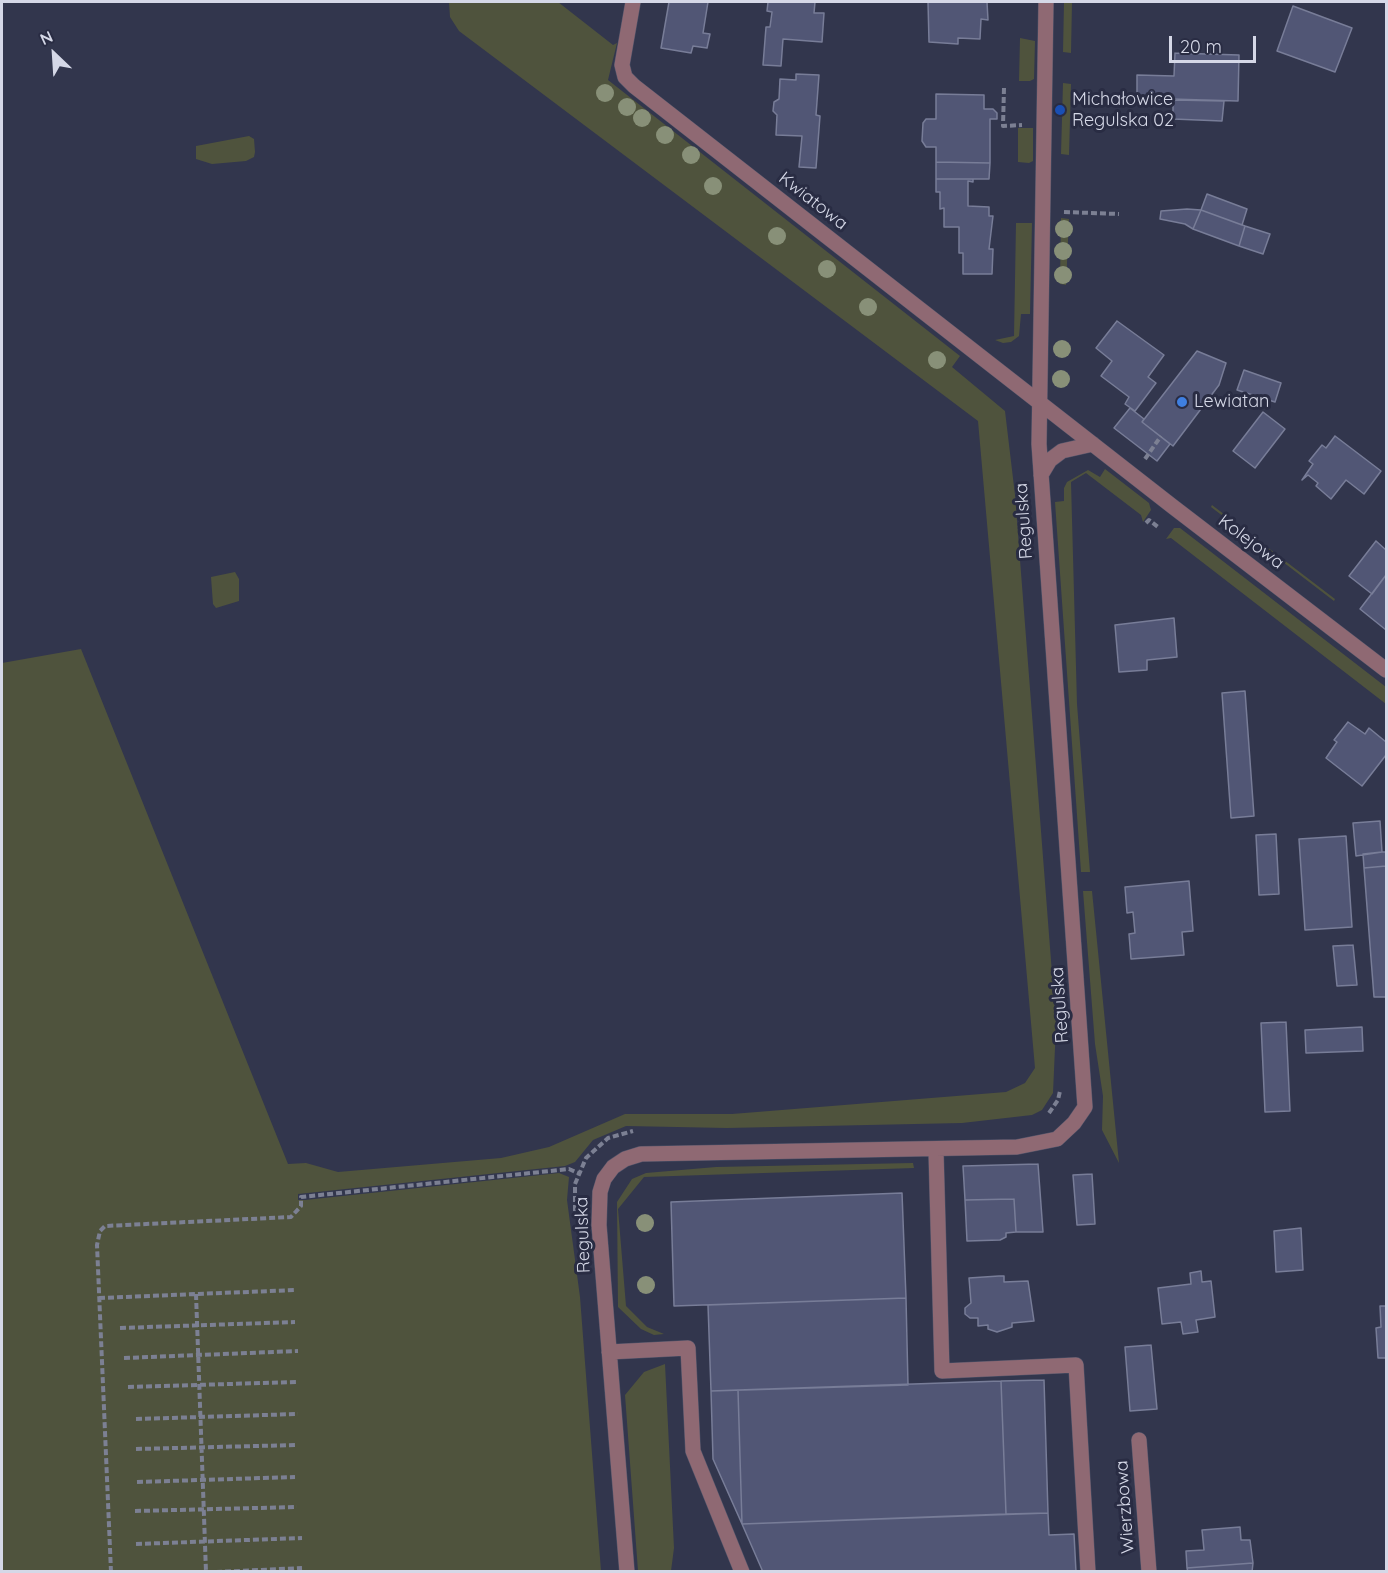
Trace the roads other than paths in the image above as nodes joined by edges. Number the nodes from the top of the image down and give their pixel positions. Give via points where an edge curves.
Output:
1 (633, 2) edge
2 (1046, 2) edge
3 (1039, 402) junction
4 (1094, 444) junction
5 (1041, 475) junction
6 (1386, 670) edge
7 (936, 1151) junction
8 (609, 1352) junction
9 (1139, 1440) dead end
10 (627, 1572) edge
11 (742, 1572) edge
12 (1088, 1572) edge
13 (1149, 1572) edge

1 - 3 street, Kwiatowa via 622,65 625,77
2 - 3 street, Regulska
3 - 4 street, Kolejowa
3 - 5 street, Regulska
4 - 5 street via 1062,451 1050,460
4 - 6 street, Kolejowa
5 - 7 street, Regulska via 1086,1102 1066,1132 1048,1142 1017,1148
7 - 8 street, Regulska via 641,1154 616,1164 604,1179 599,1199
7 - 12 street via 942,1371 1076,1365
8 - 10 street, Regulska
8 - 11 street via 688,1348 693,1451
9 - 13 street, Wierzbowa

